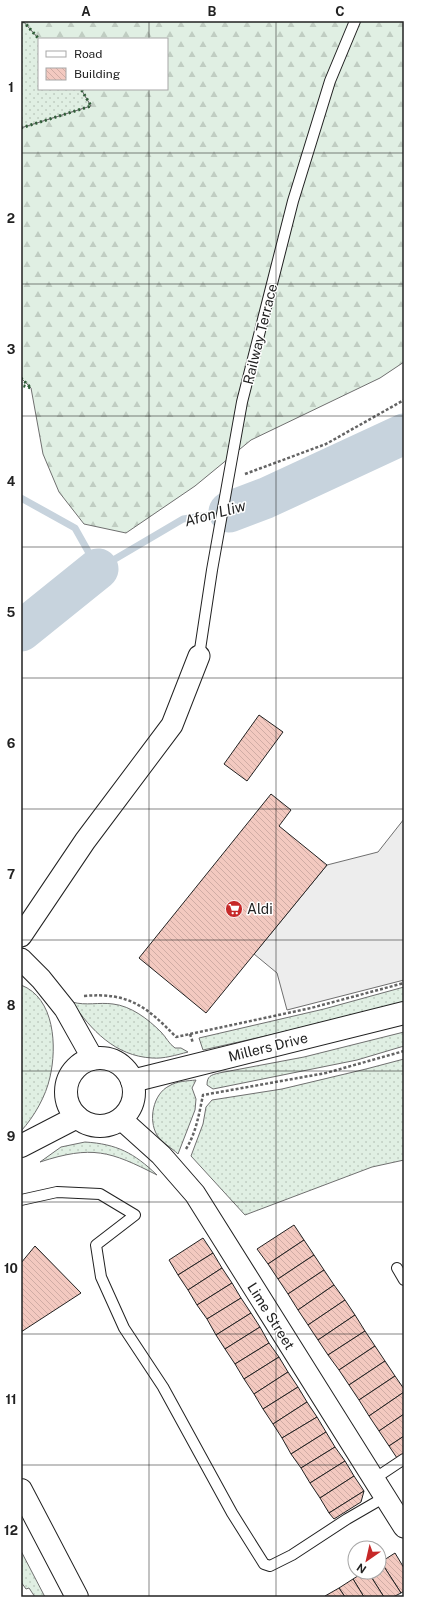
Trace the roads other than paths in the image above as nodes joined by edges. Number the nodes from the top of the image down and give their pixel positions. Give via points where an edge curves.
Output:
1 (355, 21) edge
2 (199, 656) joint
3 (21, 936) edge
4 (21, 958) edge
5 (404, 1014) edge
6 (93, 1059) junction
7 (132, 1081) junction
8 (77, 1117) junction
9 (121, 1119) junction
10 (21, 1146) edge
11 (21, 1200) edge
12 (397, 1268) dead end
13 (404, 1280) edge
14 (404, 1459) edge
15 (374, 1479) junction
16 (21, 1490) edge
17 (385, 1497) junction
18 (404, 1527) edge
19 (78, 1597) edge

1 - 2 lane, Railway Terrace via 330,81 293,201 242,402
2 - 3 street via 172,725 85,841
4 - 6 street via 65,1009
5 - 7 street, Millers Drive
6 - 7 street via 112,1060 121,1065
6 - 8 street via 83,1062 68,1078 66,1099
7 - 9 street via 132,1106
8 - 9 street via 94,1126 113,1124
8 - 10 street
9 - 15 street, Lime Street via 161,1155 195,1194
11 - 17 lane via 57,1192 100,1194 135,1215 96,1245 101,1276 124,1328 163,1387 228,1506 264,1564 270,1566 292,1555
12 - 13 lane
14 - 15 lane
15 - 17 street, Lime Street
16 - 19 street
17 - 18 street, Lime Street

